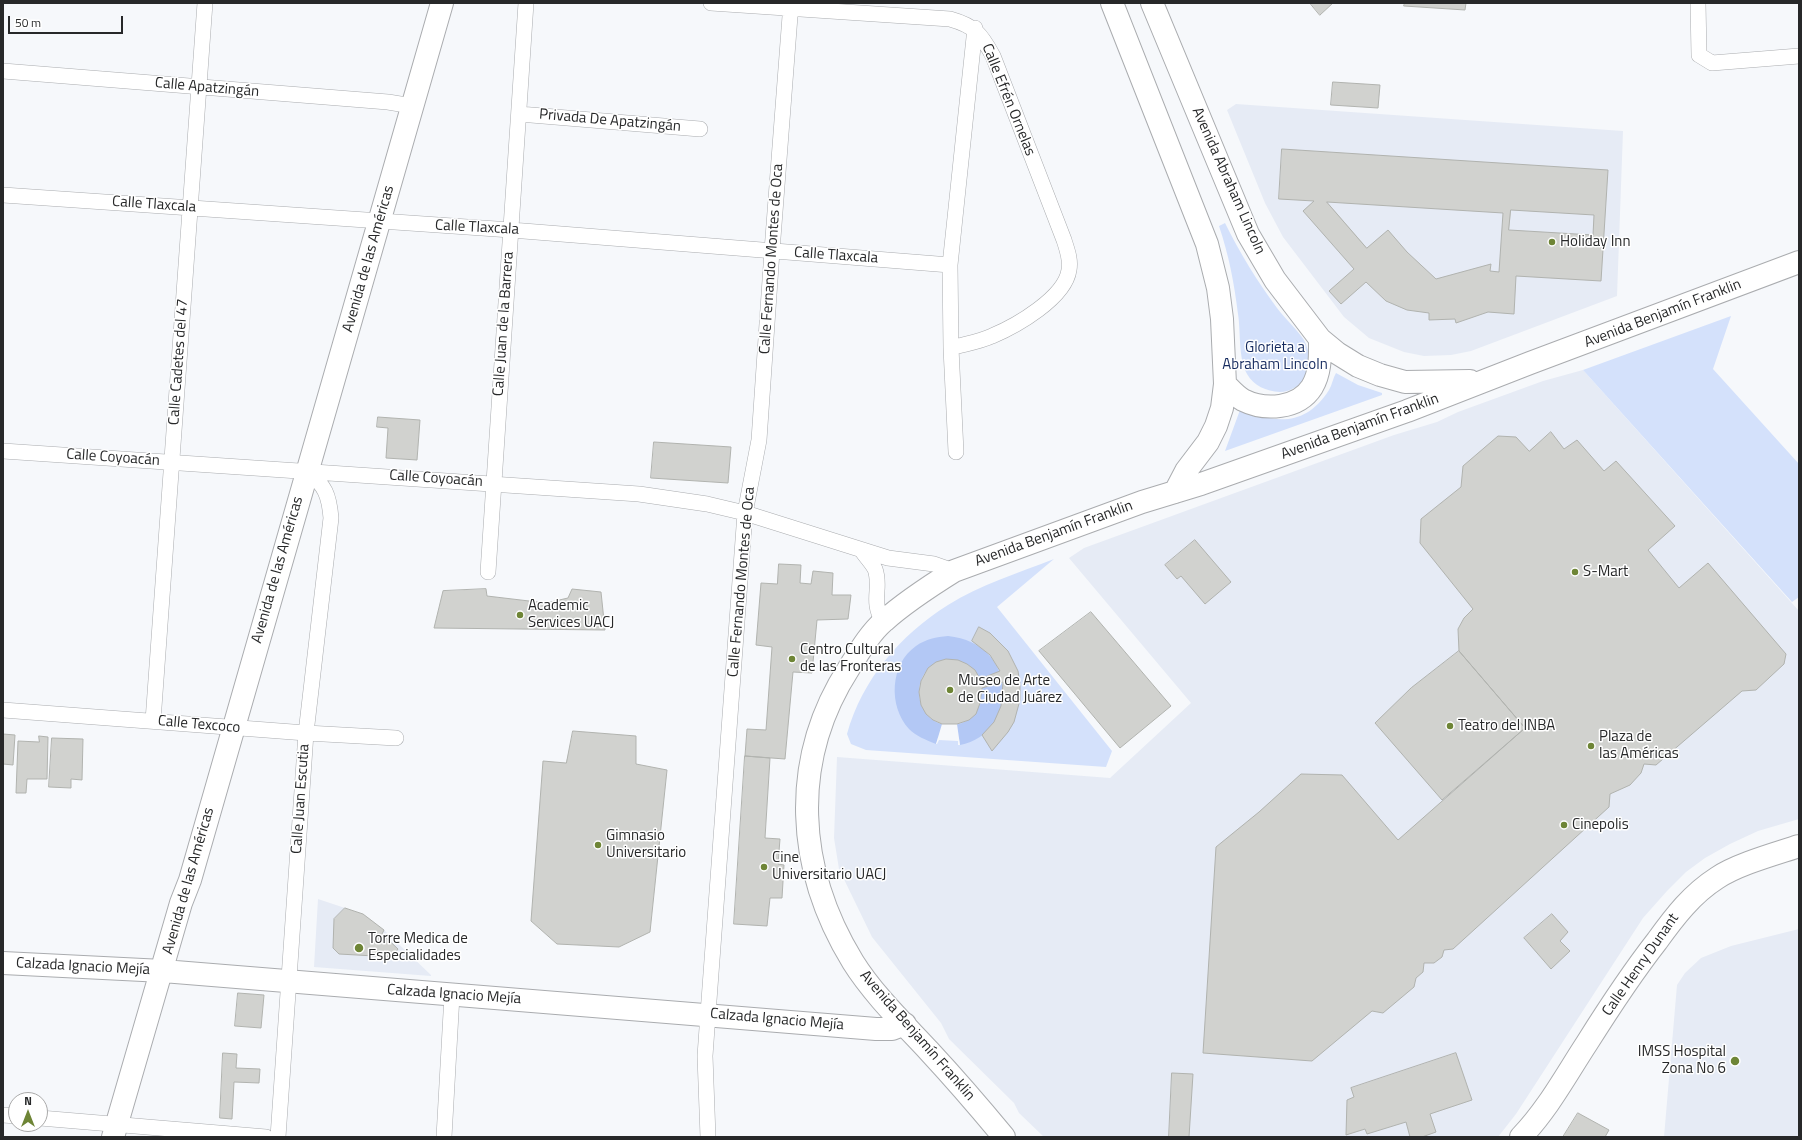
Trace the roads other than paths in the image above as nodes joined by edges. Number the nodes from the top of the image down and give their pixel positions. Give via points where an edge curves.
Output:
1 (205, 3) edge
2 (442, 3) edge
3 (526, 3) edge
4 (711, 3) edge
5 (1112, 3) edge
6 (1152, 3) edge
7 (1698, 3) edge
8 (791, 6) edge
9 (975, 28) junction
10 (1799, 56) edge
11 (3, 71) edge
12 (200, 87) junction
13 (412, 106) junction
14 (519, 114) junction
15 (700, 129) dead end
16 (3, 195) edge
17 (190, 208) junction
18 (380, 221) junction
19 (511, 230) junction
20 (772, 251) junction
21 (1799, 262) edge
22 (950, 265) junction
23 (1320, 339) junction
24 (951, 348) junction
25 (1486, 380) junction
26 (1225, 384) junction
27 (3, 451) edge
28 (956, 452) dead end
29 (172, 462) junction
30 (308, 470) junction
31 (493, 483) junction
32 (1175, 492) junction
33 (745, 513) junction
34 (862, 551) junction
35 (954, 571) junction
36 (488, 572) dead end
37 (883, 622) junction
38 (3, 710) edge
39 (153, 720) junction
40 (232, 727) junction
41 (306, 733) junction
42 (396, 738) dead end
43 (1799, 846) edge
44 (3, 963) edge
45 (163, 971) junction
46 (288, 982) junction
47 (452, 995) junction
48 (708, 1014) junction
49 (905, 1024) junction
50 (48, 1119) edge
51 (1535, 1128) edge
52 (115, 1131) edge
53 (266, 1137) edge
54 (278, 1137) edge
55 (444, 1137) edge
56 (708, 1137) edge
57 (1004, 1137) edge
58 (1522, 1137) edge

1 - 12 street, Calle Cadetes del 47
2 - 13 main road, Avenida de las Américas
3 - 14 street, Calle Juan de la Barrera
4 - 8 street
5 - 26 main road via 1207,244 1221,311
6 - 23 main road, Avenida Abraham Lincoln via 1248,234 1275,280
7 - 10 street via 1700,55 1712,63
8 - 9 street via 950,19
8 - 20 street, Calle Fernando Montes de Oca
9 - 22 street, Calle Efrén Ornelas
9 - 24 street, Calle Efrén Ornelas via 993,56 1070,259 1065,284 1057,293 1014,325 991,337
11 - 12 street, Calle Apatzingán
12 - 13 street, Calle Apatzingán
12 - 17 street, Calle Cadetes del 47
13 - 18 main road, Avenida de las Américas
14 - 15 street, Privada De Apatzingán
14 - 19 street, Calle Juan de la Barrera
16 - 17 street, Calle Tlaxcala
17 - 18 street, Calle Tlaxcala
17 - 29 street, Calle Cadetes del 47
18 - 19 street, Calle Tlaxcala
18 - 30 main road, Avenida de las Américas
19 - 20 street, Calle Tlaxcala
19 - 31 street, Calle Juan de la Barrera
20 - 22 street, Calle Tlaxcala
20 - 33 street, Calle Fernando Montes de Oca via 759,440
21 - 25 main road, Avenida Benjamín Franklin
22 - 24 street, Calle Efrén Ornelas
23 - 25 main road, Avenida Abraham Lincoln via 1358,366 1405,382
23 - 26 main road via 1320,363 1312,387 1293,403 1276,407 1260,406 1234,394
24 - 28 street, Calle Efrén Ornelas
25 - 32 main road, Avenida Benjamín Franklin via 1408,411
26 - 32 main road via 1222,408 1216,426
27 - 29 street, Calle Coyoacán
29 - 30 street, Calle Coyoacán
29 - 39 street, Calle Cadetes del 47
30 - 31 street, Calle Coyoacán
30 - 40 main road, Avenida de las Américas
30 - 41 street, Calle Juan Escutia via 324,487 329,500 331,518
31 - 33 street, Calle Coyoacán via 639,494 707,504
31 - 36 street, Calle Juan de la Barrera
32 - 35 main road, Avenida Benjamín Franklin
33 - 34 street, Calle Coyoacán
33 - 48 street, Calle Fernando Montes de Oca
34 - 35 street, Calle Coyoacán via 888,558 934,564
34 - 37 street via 874,569 876,609
35 - 37 main road, Avenida Benjamín Franklin
37 - 49 main road, Avenida Benjamín Franklin via 858,653 830,702 811,763 807,825 810,855 819,891 833,926 854,963
38 - 39 street, Calle Texcoco
39 - 40 street, Calle Texcoco
40 - 41 street, Calle Texcoco
40 - 45 main road, Avenida de las Américas
41 - 42 street, Calle Texcoco
41 - 46 street, Calle Juan Escutia
43 - 51 main road, Calle Henry Dunant via 1719,877 1684,905 1588,1041
44 - 45 main road, Calzada Ignacio Mejía
45 - 46 main road, Calzada Ignacio Mejía
45 - 52 main road, Avenida de las Américas
46 - 47 main road, Calzada Ignacio Mejía
46 - 54 street, Calle Juan Escutia
47 - 48 main road, Calzada Ignacio Mejía
47 - 55 street
48 - 49 main road, Calzada Ignacio Mejía via 876,1029 892,1029
48 - 56 street, Calle Fernando Montes de Oca via 705,1056
49 - 57 main road, Avenida Benjamín Franklin via 956,1079
50 - 52 street
51 - 58 main road, Calle Henry Dunant
52 - 53 street

